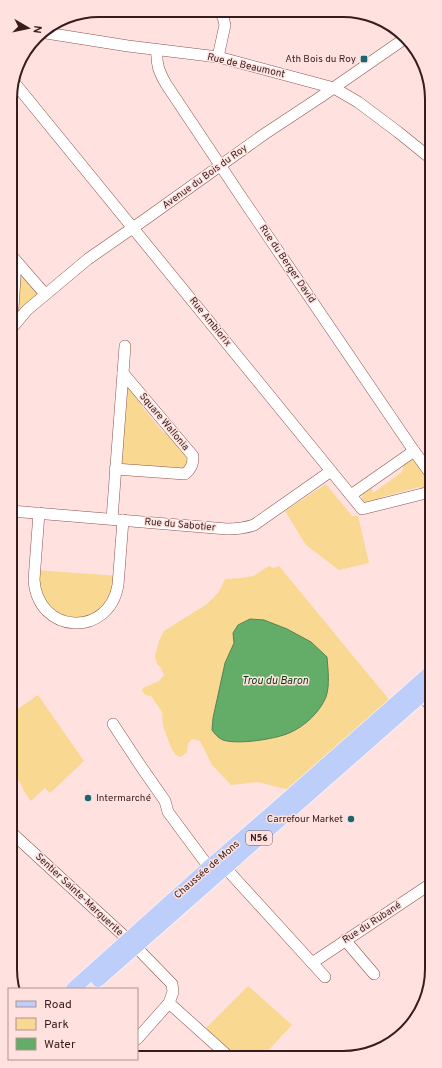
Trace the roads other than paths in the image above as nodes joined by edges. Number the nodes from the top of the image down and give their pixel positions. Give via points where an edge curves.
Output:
1 (223, 17) edge
2 (50, 33) edge
3 (401, 41) edge
4 (157, 50) junction
5 (218, 57) junction
6 (18, 87) edge
7 (334, 88) junction
8 (425, 154) edge
9 (220, 166) junction
10 (133, 228) junction
11 (17, 262) edge
12 (46, 294) junction
13 (17, 322) edge
14 (125, 346) dead end
15 (123, 373) junction
16 (414, 451) junction
17 (425, 466) edge
18 (115, 469) junction
19 (331, 471) junction
20 (425, 493) edge
21 (351, 495) junction
22 (17, 511) edge
23 (39, 513) junction
24 (117, 520) junction
25 (422, 690) edge
26 (113, 724) dead end
27 (17, 838) edge
28 (217, 868) junction
29 (425, 888) edge
30 (346, 940) junction
31 (132, 943) junction
32 (312, 963) junction
33 (374, 974) dead end
34 (325, 977) dead end
35 (74, 988) edge
36 (88, 988) edge
37 (169, 1003) junction
38 (138, 1038) edge
39 (222, 1051) edge

1 - 5 street via 225,25
2 - 4 street, Rue de Beaumont
3 - 7 street, Avenue du Bois du Roy
4 - 5 street, Rue de Beaumont
4 - 9 street, Rue du Berger David via 160,74
5 - 7 street, Rue de Beaumont
6 - 10 street, Rue Ambiorix
7 - 8 street, Rue de Beaumont via 355,100
7 - 9 street, Avenue du Bois du Roy
9 - 10 street, Avenue du Bois du Roy
9 - 16 street, Rue du Berger David
10 - 12 street, Avenue du Bois du Roy via 88,259
10 - 19 street, Rue Ambiorix
11 - 12 street
12 - 13 street, Avenue du Bois du Roy
14 - 15 street
15 - 18 street
15 - 18 street, Square Wallonia via 193,456 193,464 184,474
16 - 17 street, Rue du Berger David
16 - 21 street
18 - 24 street
19 - 21 street, Rue Ambiorix
19 - 24 street, Rue du Sabotier via 246,528 227,529
20 - 21 street, Rue Ambiorix via 362,508
22 - 23 street, Rue du Sabotier
23 - 24 street, Rue du Sabotier
23 - 24 street via 34,580 37,596 47,612 54,617 75,623 96,618 104,612 116,594
25 - 28 main road, Chaussée de Mons / N56
26 - 28 street via 165,801 168,812
27 - 31 street, Sentier Sainte-Marguerite
28 - 31 main road, Chaussée de Mons / N56
28 - 32 street
29 - 30 street, Rue du Rubané
30 - 32 street, Rue du Rubané
30 - 33 street
31 - 35 main road, Chaussée de Mons / N56
31 - 36 main road, Chaussée de Mons / N56
31 - 37 street, Sentier Sainte-Marguerite via 172,984 173,992
32 - 34 street
37 - 38 street
37 - 39 street

